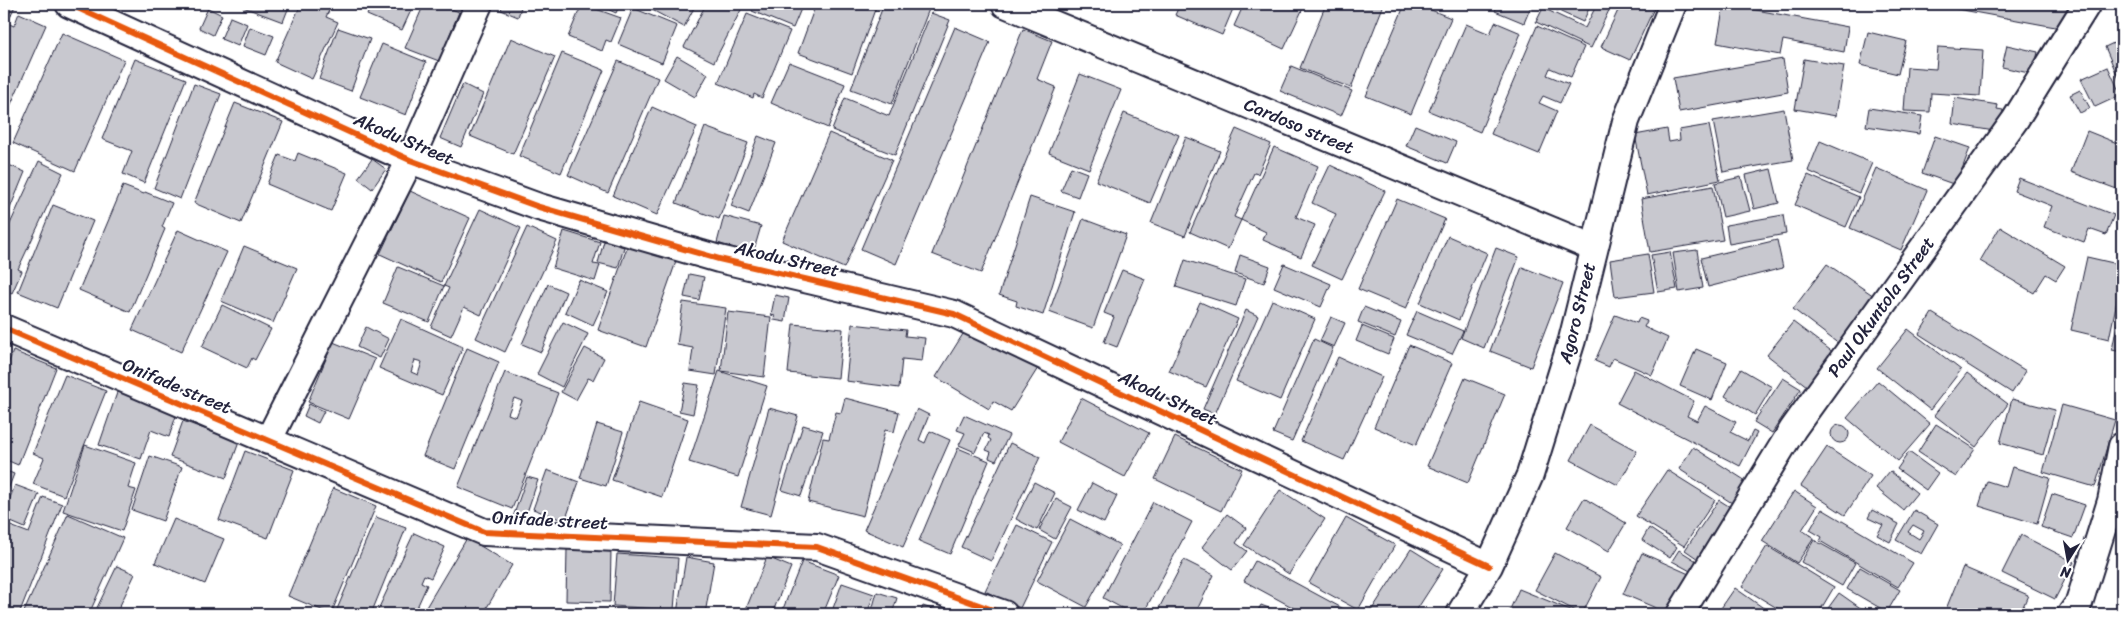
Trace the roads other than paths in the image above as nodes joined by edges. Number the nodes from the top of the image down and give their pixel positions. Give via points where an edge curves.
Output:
1 (69, 4) edge
2 (479, 4) edge
3 (1005, 4) edge
4 (1674, 4) edge
5 (2087, 4) edge
6 (410, 160) junction
7 (1594, 248) junction
8 (4, 328) edge
9 (268, 440) junction
10 (2122, 446) edge
11 (1489, 566) junction
12 (1004, 614) edge
13 (1460, 614) edge
14 (1680, 614) edge
15 (2071, 614) edge

1 - 6 street, Akodu Street
2 - 6 street
3 - 7 street, Cardoso street
4 - 7 street, Agoro Street via 1626,121
5 - 14 street, Paul Okuntola Street via 2015,120 1793,429
6 - 9 street
6 - 11 street, Akodu Street via 539,207 614,230 719,259 954,314
7 - 11 street, Agoro Street via 1572,340 1530,475
8 - 9 street, Onifade street
9 - 12 street, Onifade street via 484,532 817,547
10 - 15 street via 2111,501 2079,603
11 - 13 street, Agoro Street

